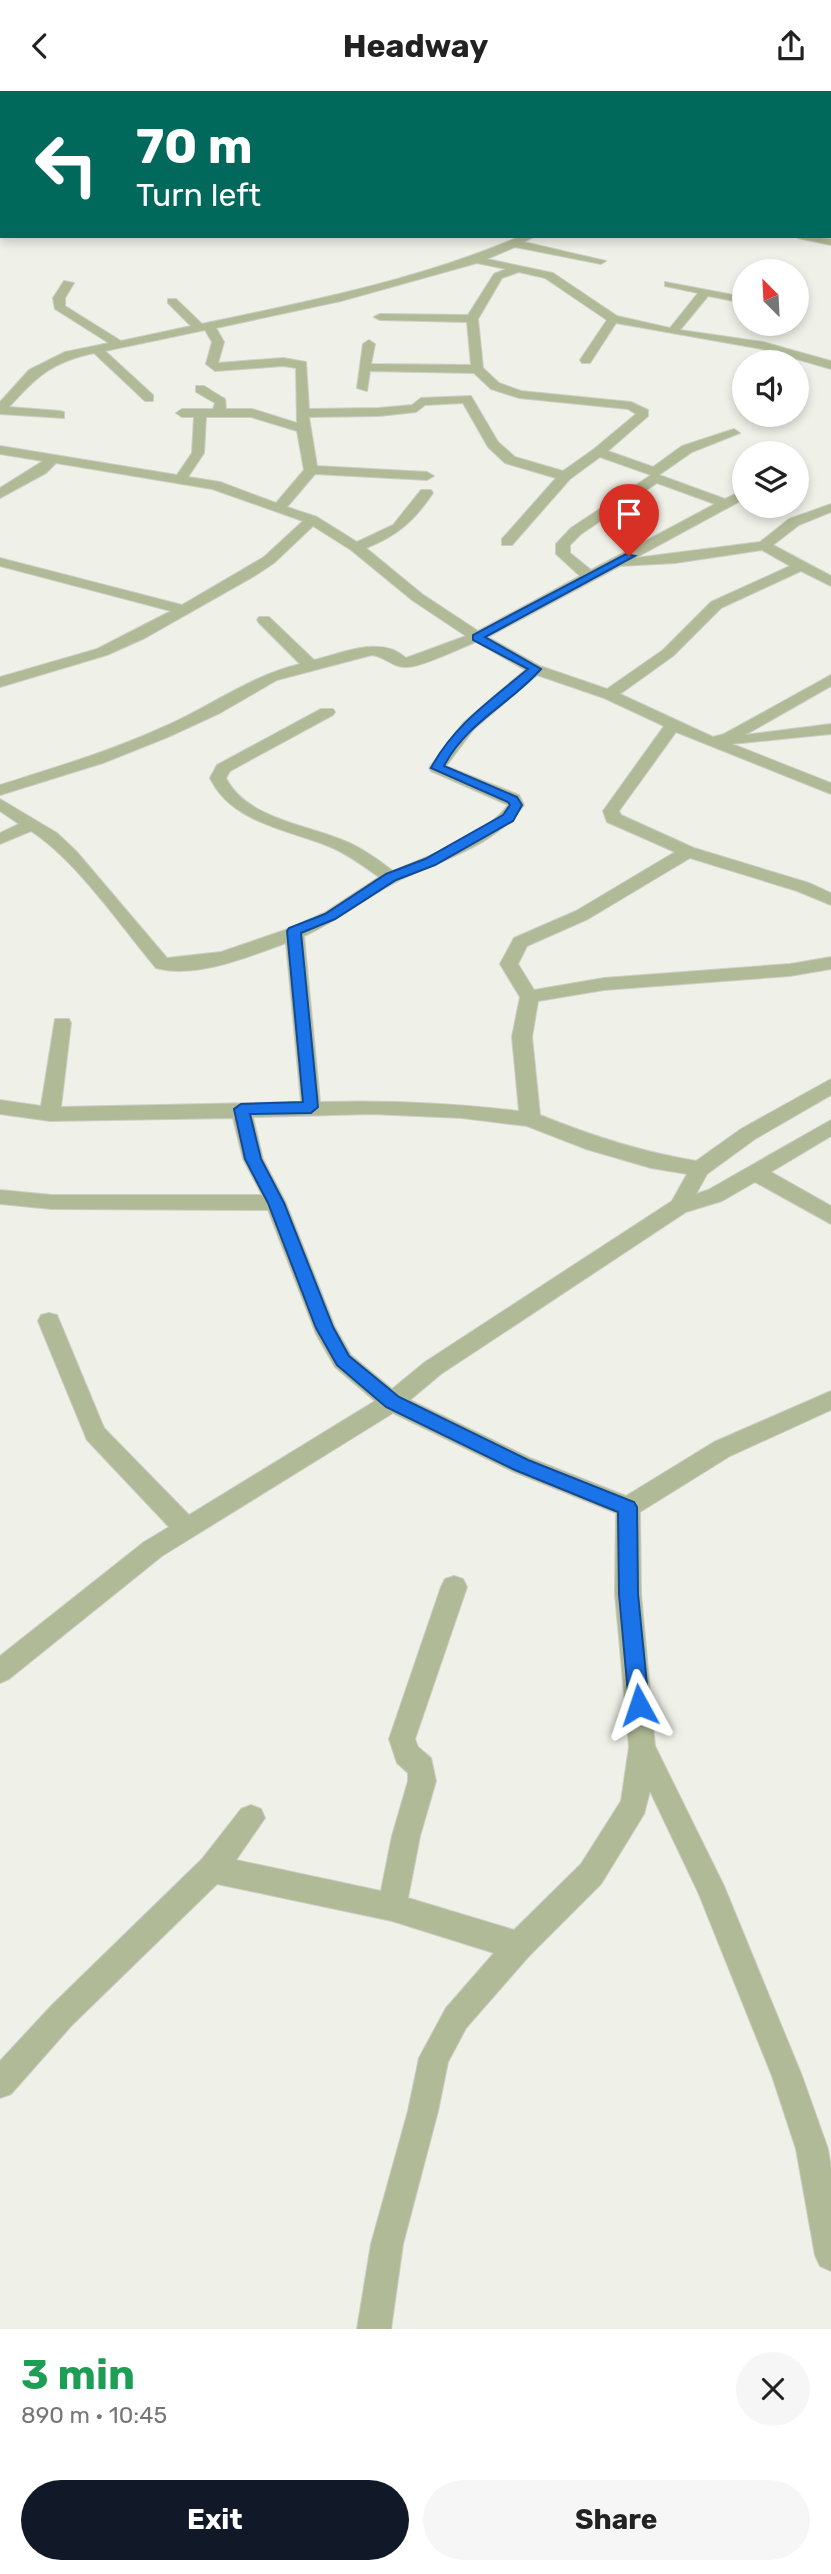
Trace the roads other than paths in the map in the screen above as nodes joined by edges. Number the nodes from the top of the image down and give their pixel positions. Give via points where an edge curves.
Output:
1 (527, 238) edge
2 (812, 238) edge
3 (831, 242) edge
4 (517, 244) junction
5 (475, 260) junction
6 (601, 261) dead end
7 (519, 268) junction
8 (68, 283) dead end
9 (669, 284) dead end
10 (706, 291) junction
11 (732, 297) edge
12 (172, 301) dead end
13 (380, 317) dead end
14 (472, 319) junction
15 (613, 319) junction
16 (204, 327) junction
17 (673, 332) junction
18 (118, 344) junction
19 (369, 344) dead end
20 (763, 346) junction
21 (96, 349) junction
22 (760, 350) edge
23 (586, 360) dead end
24 (831, 365) edge
25 (364, 367) junction
26 (477, 369) junction
27 (363, 388) dead end
28 (200, 389) dead end
29 (149, 398) dead end
30 (0, 409) edge
31 (219, 411) junction
32 (182, 413) dead end
33 (200, 413) junction
34 (303, 413) junction
35 (60, 415) dead end
36 (303, 429) junction
37 (734, 433) dead end
38 (0, 450) edge
39 (599, 452) junction
40 (53, 459) junction
41 (311, 470) junction
42 (655, 475) junction
43 (427, 476) dead end
44 (565, 476) junction
45 (181, 478) junction
46 (426, 493) dead end
47 (0, 494) edge
48 (732, 500) edge
49 (725, 503) junction
50 (279, 507) junction
51 (831, 508) edge
52 (312, 520) junction
53 (507, 542) dead end
54 (764, 546) junction
55 (356, 547) junction
56 (0, 562) edge
57 (619, 562) junction
58 (801, 566) junction
59 (590, 576) junction
60 (831, 582) edge
61 (182, 610) junction
62 (264, 620) dead end
63 (477, 637) junction
64 (310, 665) junction
65 (535, 669) junction
66 (831, 680) edge
67 (0, 682) edge
68 (609, 695) junction
69 (327, 712) dead end
70 (673, 725) junction
71 (831, 729) edge
72 (729, 738) junction
73 (707, 740) junction
74 (831, 789) edge
75 (0, 790) edge
76 (0, 804) edge
77 (31, 825) junction
78 (0, 839) edge
79 (688, 852) junction
80 (391, 877) junction
81 (831, 900) edge
82 (294, 931) junction
83 (831, 963) edge
84 (529, 997) junction
85 (62, 1023) dead end
86 (831, 1086) edge
87 (0, 1107) edge
88 (311, 1107) junction
89 (241, 1109) junction
90 (50, 1114) junction
91 (530, 1119) junction
92 (831, 1127) edge
93 (700, 1169) junction
94 (755, 1172) junction
95 (0, 1197) edge
96 (276, 1203) junction
97 (679, 1206) junction
98 (831, 1216) edge
99 (50, 1321) dead end
100 (831, 1400) edge
101 (392, 1402) junction
102 (628, 1507) junction
103 (186, 1528) junction
104 (454, 1587) dead end
105 (0, 1671) edge
106 (642, 1747) junction
107 (251, 1818) dead end
108 (212, 1869) junction
109 (392, 1907) junction
110 (519, 1946) junction
111 (0, 2083) edge
112 (831, 2255) edge
113 (374, 2329) edge

1 - 4 street
2 - 3 street
4 - 5 street
4 - 6 street
5 - 7 street
5 - 16 street via 337,299
7 - 14 street via 498,276
7 - 15 street via 549,275
8 - 18 street via 59,307
9 - 10 street
10 - 11 street
10 - 17 street
12 - 16 street
13 - 14 street
14 - 26 street
15 - 17 street
15 - 23 street
16 - 18 street
16 - 34 street via 218,342 212,365 219,368 283,362 302,365
17 - 20 street
18 - 21 street
19 - 25 street
20 - 22 street
20 - 24 street
21 - 29 street
21 - 30 street via 57,359 33,373 17,384
25 - 26 street
25 - 27 street
26 - 39 street via 495,386 519,394 631,406 644,413
28 - 31 street via 221,402
30 - 35 street
31 - 33 street
31 - 36 street via 253,413
32 - 33 street
33 - 45 street via 198,453
34 - 36 street
34 - 44 street via 379,412 416,408 421,402 467,399 493,444 510,460
36 - 41 street
37 - 42 street via 695,445
38 - 40 street
39 - 42 street
39 - 44 street
40 - 45 street
40 - 47 street
41 - 43 street
41 - 50 street
42 - 49 street
42 - 59 street via 562,544 563,554
44 - 53 street
45 - 50 street
46 - 55 street via 397,530
48 - 49 street
49 - 57 street
50 - 52 street
51 - 54 street via 777,531
52 - 55 street
52 - 61 street via 270,560
54 - 57 street via 661,562
54 - 58 street
55 - 63 street via 417,597
56 - 61 street
57 - 59 street
58 - 60 street
58 - 68 street via 716,605 668,653
59 - 63 street
61 - 67 street via 102,652
62 - 64 street
63 - 64 street via 407,663 372,650
63 - 65 street
64 - 75 street via 272,677 192,722 129,748
65 - 68 street
65 - 80 street via 465,729 437,768 513,799 512,813 430,862
66 - 72 street
68 - 70 street
69 - 80 street via 223,768 219,784 272,821 337,843
70 - 73 street
70 - 79 street via 611,811 619,822
71 - 72 street
72 - 73 street
73 - 74 street
76 - 77 street
77 - 78 street
77 - 82 street via 70,855 162,964 204,962
79 - 81 street
79 - 84 street via 582,915 520,942 509,964
80 - 82 street via 330,916
82 - 88 street
83 - 84 street via 604,984
84 - 91 street via 522,1038
85 - 90 street
86 - 93 street via 748,1134
87 - 90 street
88 - 89 street
88 - 91 street via 420,1108
89 - 90 street
89 - 96 street via 253,1159
91 - 93 street via 593,1144
92 - 94 street
93 - 97 street
94 - 97 street via 715,1196
94 - 98 street
95 - 96 street via 52,1202
96 - 101 street via 335,1349
97 - 101 street via 433,1368
99 - 103 street via 95,1433
100 - 102 street via 722,1449
101 - 102 street via 522,1465
101 - 103 street
102 - 106 street via 628,1594
103 - 105 street
104 - 109 street via 402,1739 406,1754 421,1767 422,1781
106 - 110 street via 634,1805 591,1874
106 - 112 street via 709,1886 787,2076 813,2149
107 - 108 street
108 - 109 street
108 - 111 street via 62,2015
109 - 110 street
110 - 113 street via 456,2018 434,2058 387,2244

